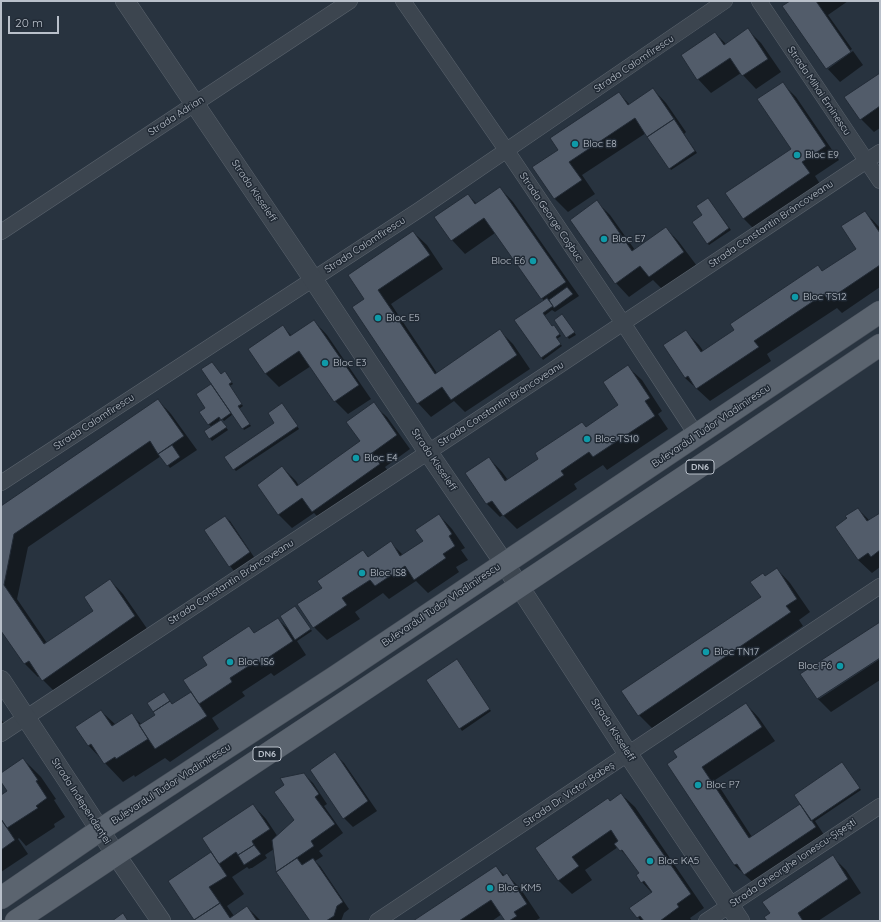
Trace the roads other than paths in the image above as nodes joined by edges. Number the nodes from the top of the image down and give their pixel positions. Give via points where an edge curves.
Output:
1 (125, 1) edge
2 (350, 1) edge
3 (403, 1) edge
4 (725, 1) edge
5 (759, 1) edge
6 (195, 104) junction
7 (506, 151) junction
8 (880, 152) edge
9 (866, 161) junction
10 (880, 181) edge
11 (1, 232) edge
12 (313, 279) junction
13 (880, 312) edge
14 (623, 323) junction
15 (880, 345) edge
16 (696, 436) junction
17 (428, 452) junction
18 (1, 483) edge
19 (504, 563) junction
20 (880, 586) edge
21 (519, 587) junction
22 (1, 680) edge
23 (26, 717) junction
24 (1, 734) edge
25 (628, 754) junction
26 (880, 806) edge
27 (100, 830) junction
28 (116, 855) junction
29 (1, 898) edge
30 (730, 905) junction
31 (16, 921) edge
32 (161, 921) edge
33 (377, 921) edge
34 (706, 921) edge
35 (740, 921) edge

1 - 6 street, Strada Kisseleff
2 - 6 street, Strada Adrian
3 - 7 street, Strada George Coșbuc
4 - 7 street, Strada Calomfirescu
5 - 9 street, Strada Mihai Eminescu
6 - 11 street, Strada Adrian
6 - 12 street, Strada Kisseleff
7 - 12 street, Strada Calomfirescu
7 - 14 street, Strada George Coșbuc
8 - 9 street, Strada Constantin Brâncoveanu
9 - 10 street, Strada Mihai Eminescu
9 - 14 street, Strada Constantin Brâncoveanu
12 - 17 street, Strada Kisseleff
12 - 18 street, Strada Calomfirescu
13 - 16 main road, Bulevardul Tudor Vladimirescu / DN6
14 - 16 street, Strada George Coșbuc
14 - 17 street, Strada Constantin Brâncoveanu
15 - 21 main road, DN6
16 - 19 main road, Bulevardul Tudor Vladimirescu / DN6
17 - 19 street, Strada Kisseleff
17 - 23 street, Strada Constantin Brâncoveanu
19 - 21 street, Strada Kisseleff
19 - 27 main road, Bulevardul Tudor Vladimirescu / DN6
20 - 25 street, Strada Dr. Victor Babeș
21 - 25 street, Strada Kisseleff
21 - 28 main road, DN6
22 - 23 street, Strada Independenței
23 - 24 street, Strada Constantin Brâncoveanu
23 - 27 street, Strada Independenței
25 - 30 street, Strada Kisseleff
25 - 33 street, Strada Dr. Victor Babeș
26 - 30 street, Strada Gheorghe Ionescu-Șișești
27 - 28 street, Strada Independenței
27 - 29 main road, Bulevardul Tudor Vladimirescu / DN6
28 - 31 main road, DN6
28 - 32 street, Strada Independenței
30 - 34 street, Strada Gheorghe Ionescu-Șișești
30 - 35 street, Strada Kisseleff

